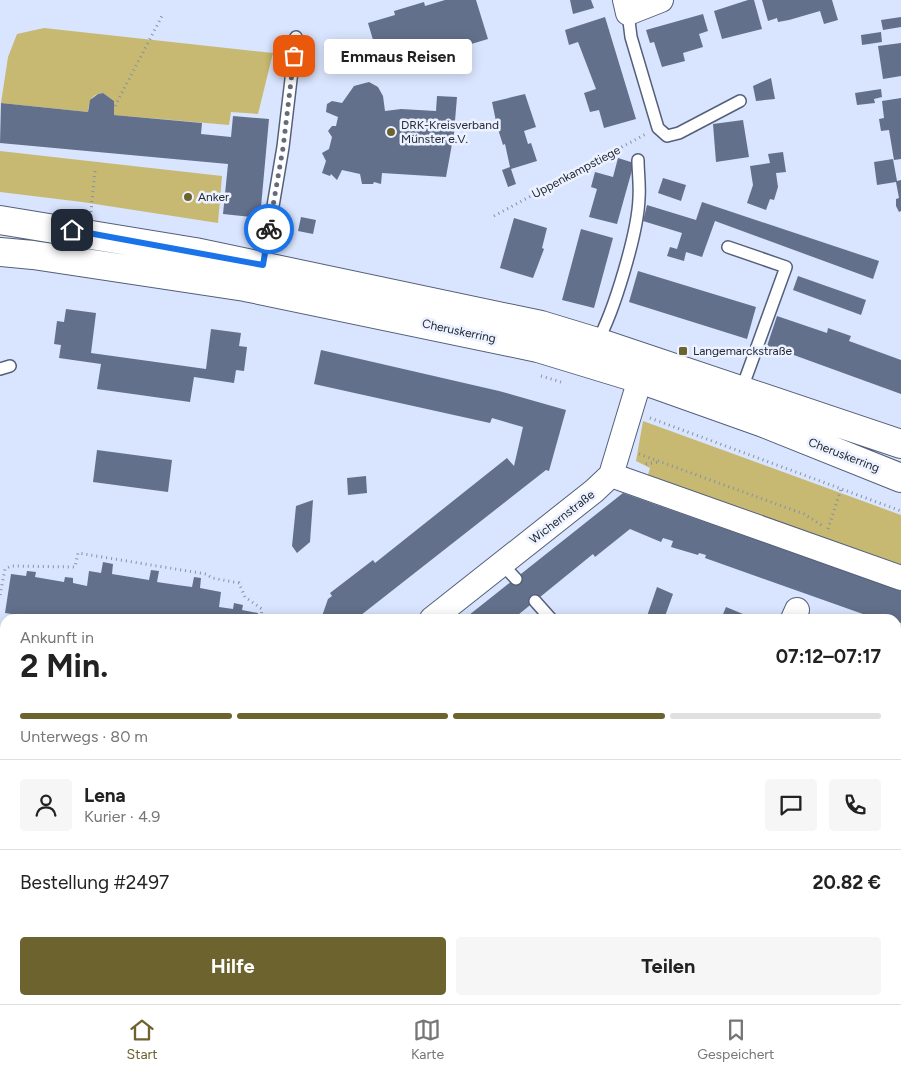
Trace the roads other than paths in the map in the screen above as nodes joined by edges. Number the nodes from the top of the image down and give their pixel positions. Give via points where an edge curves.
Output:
1 (661, 0) edge
2 (626, 6) edge
3 (296, 37) dead end
4 (740, 101) dead end
5 (638, 160) dead end
6 (0, 220) edge
7 (728, 247) dead end
8 (0, 252) edge
9 (263, 265) junction
10 (597, 342) junction
11 (640, 379) junction
12 (741, 390) junction
13 (901, 444) edge
14 (611, 475) junction
15 (901, 478) edge
16 (901, 578) edge
17 (536, 601) dead end
18 (440, 614) edge
19 (547, 614) edge

1 - 2 street
2 - 4 lane via 631,37 658,128 667,136
3 - 9 lane via 283,148
5 - 10 lane via 639,200 630,247 606,325
6 - 9 main road, Cheruskerring via 126,239
7 - 12 lane via 786,267
8 - 11 main road, Cheruskerring via 245,287 538,348
9 - 10 main road, Cheruskerring via 472,309
10 - 12 main road, Cheruskerring
11 - 14 street, Wichernstraße
11 - 15 main road, Cheruskerring
12 - 13 main road, Cheruskerring
14 - 16 street via 827,538
14 - 18 street, Wichernstraße via 509,571
17 - 19 lane

